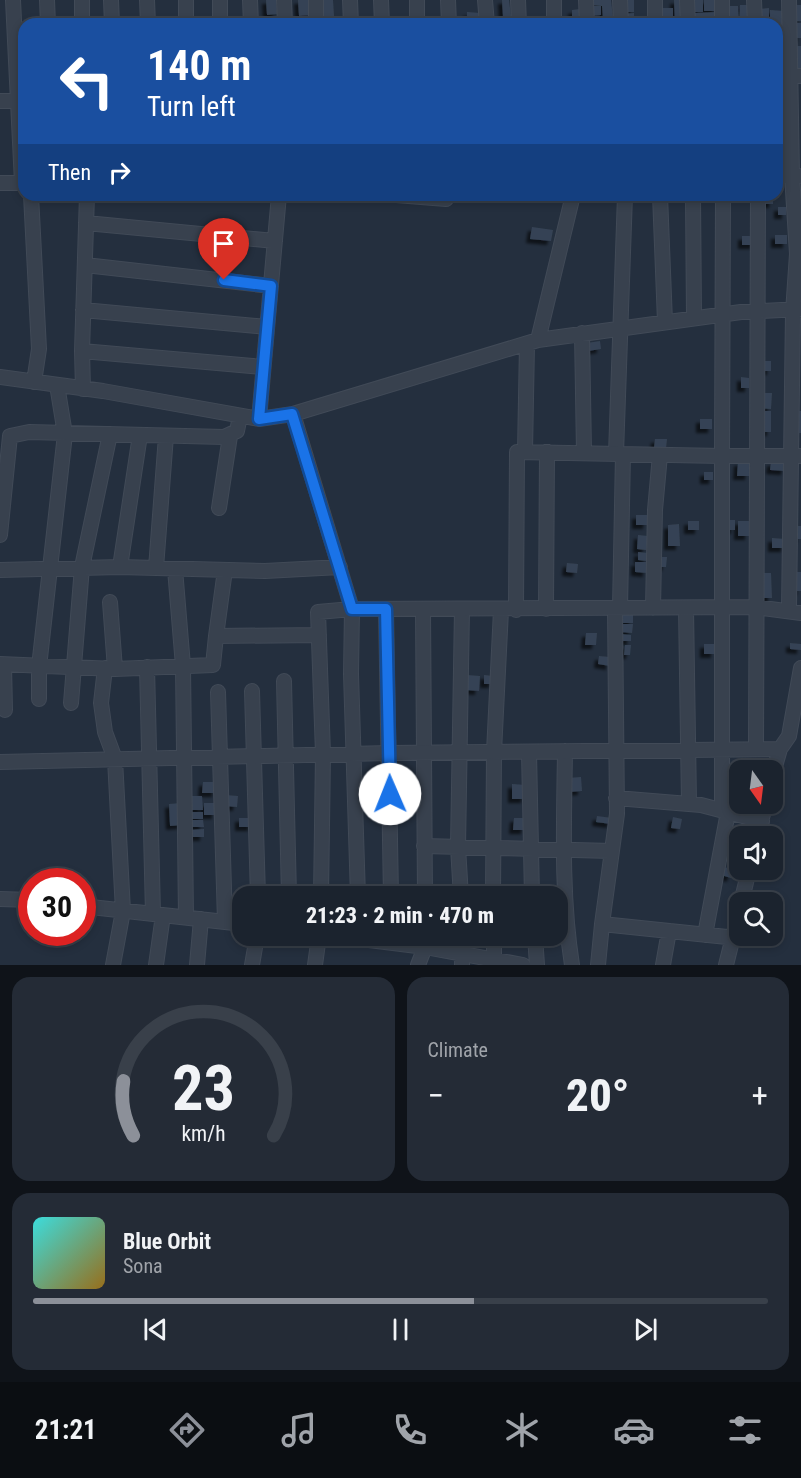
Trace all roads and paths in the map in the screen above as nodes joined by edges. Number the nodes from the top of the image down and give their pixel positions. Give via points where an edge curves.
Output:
1 (13, 0) edge
2 (47, 0) edge
3 (82, 0) edge
4 (111, 0) edge
5 (147, 0) edge
6 (186, 0) edge
7 (220, 0) edge
8 (250, 0) edge
9 (284, 0) edge
10 (316, 0) edge
11 (350, 0) edge
12 (381, 0) edge
13 (417, 0) edge
14 (448, 0) edge
15 (485, 0) edge
16 (518, 0) edge
17 (554, 0) edge
18 (586, 0) edge
19 (620, 0) edge
20 (655, 0) edge
21 (687, 0) edge
22 (722, 0) edge
23 (754, 0) edge
24 (789, 0) edge
25 (48, 18) edge
26 (82, 18) edge
27 (112, 18) edge
28 (148, 18) edge
29 (186, 18) edge
30 (219, 18) edge
31 (251, 18) edge
32 (285, 18) edge
33 (316, 18) edge
34 (351, 18) edge
35 (382, 18) edge
36 (417, 18) edge
37 (449, 18) edge
38 (486, 18) edge
39 (519, 18) edge
40 (554, 18) edge
41 (587, 18) edge
42 (621, 18) edge
43 (655, 18) edge
44 (688, 18) edge
45 (722, 18) edge
46 (755, 18) edge
47 (18, 62) edge
48 (789, 76) edge
49 (18, 100) edge
50 (0, 101) edge
51 (797, 176) edge
52 (0, 183) edge
53 (18, 186) edge
54 (27, 201) edge
55 (87, 201) edge
56 (275, 201) edge
57 (571, 201) edge
58 (625, 201) edge
59 (660, 201) edge
60 (693, 201) edge
61 (723, 201) edge
62 (758, 201) edge
63 (86, 223) junction
64 (275, 241) junction
65 (85, 265) junction
66 (271, 286) junction
67 (798, 309) edge
68 (83, 310) junction
69 (756, 311) junction
70 (722, 314) junction
71 (694, 318) junction
72 (665, 322) junction
73 (267, 327) junction
74 (621, 329) junction
75 (582, 333) junction
76 (532, 342) junction
77 (82, 351) junction
78 (263, 367) junction
79 (0, 377) edge
80 (34, 382) junction
81 (57, 385) junction
82 (83, 388) junction
83 (292, 414) junction
84 (240, 416) junction
85 (259, 419) junction
86 (64, 434) junction
87 (110, 434) junction
88 (140, 435) junction
89 (166, 435) junction
90 (230, 436) junction
91 (525, 452) junction
92 (547, 452) junction
93 (584, 453) junction
94 (619, 454) junction
95 (660, 455) junction
96 (722, 456) junction
97 (757, 456) junction
98 (797, 456) edge
99 (219, 508) dead end
100 (0, 535) edge
101 (82, 567) junction
102 (120, 567) junction
103 (340, 567) junction
104 (156, 568) junction
105 (52, 569) junction
106 (176, 569) junction
107 (0, 570) edge
108 (225, 570) junction
109 (110, 602) dead end
110 (723, 607) junction
111 (754, 607) junction
112 (618, 608) junction
113 (652, 608) junction
114 (686, 608) junction
115 (352, 609) junction
116 (386, 609) junction
117 (423, 609) junction
118 (462, 609) junction
119 (546, 609) junction
120 (501, 610) junction
121 (516, 610) junction
122 (795, 611) edge
123 (319, 635) junction
124 (216, 636) junction
125 (2, 664) edge
126 (183, 666) junction
127 (39, 667) junction
128 (73, 667) junction
129 (147, 667) junction
130 (801, 668) edge
131 (110, 669) junction
132 (284, 681) dead end
133 (252, 691) dead end
134 (218, 692) dead end
135 (39, 699) dead end
136 (71, 704) dead end
137 (5, 710) dead end
138 (795, 738) edge
139 (780, 749) junction
140 (688, 750) junction
141 (723, 750) junction
142 (756, 750) junction
143 (565, 751) junction
144 (615, 751) junction
145 (423, 752) junction
146 (460, 752) junction
147 (494, 752) junction
148 (529, 752) junction
149 (390, 753) junction
150 (323, 754) junction
151 (353, 754) junction
152 (288, 755) junction
153 (252, 756) junction
154 (219, 757) junction
155 (151, 758) junction
156 (185, 758) junction
157 (115, 759) junction
158 (777, 760) edge
159 (0, 762) edge
160 (616, 798) junction
161 (690, 804) junction
162 (725, 812) junction
163 (764, 814) edge
164 (762, 821) junction
165 (761, 826) edge
166 (424, 846) junction
167 (458, 847) junction
168 (493, 848) junction
169 (529, 849) junction
170 (564, 849) junction
171 (612, 850) junction
172 (258, 886) edge
173 (289, 886) edge
174 (321, 886) edge
175 (358, 886) edge
176 (391, 886) edge
177 (425, 886) edge
178 (460, 886) edge
179 (493, 886) edge
180 (531, 886) edge
181 (0, 899) edge
182 (18, 900) edge
183 (96, 908) edge
184 (123, 911) junction
185 (158, 914) junction
186 (186, 917) junction
187 (201, 919) junction
188 (225, 921) junction
189 (232, 922) edge
190 (602, 924) junction
191 (669, 931) junction
192 (705, 935) junction
193 (729, 938) edge
194 (255, 946) edge
195 (318, 946) edge
196 (424, 946) edge
197 (436, 946) edge
198 (496, 946) edge
199 (536, 946) edge
200 (731, 946) edge
201 (463, 959) edge
202 (500, 961) edge
203 (113, 965) edge
204 (156, 965) edge
205 (197, 965) edge
206 (252, 965) edge
207 (315, 965) edge
208 (418, 965) edge
209 (523, 965) edge
210 (537, 965) edge
211 (572, 965) edge
212 (598, 965) edge
213 (663, 965) edge
214 (726, 965) edge

1 - 47 street
2 - 25 street
3 - 26 street
4 - 27 street
5 - 28 street
6 - 29 street
7 - 30 street
8 - 31 street
9 - 32 street
10 - 33 street
11 - 34 street
12 - 35 street
13 - 36 street
14 - 37 street
15 - 38 street
16 - 39 street
17 - 40 street
18 - 41 street
19 - 42 street
20 - 43 street
21 - 44 street
22 - 45 street
23 - 46 street
24 - 48 street
48 - 51 street
49 - 50 street
51 - 67 street
52 - 53 street
54 - 80 street via 39,349
55 - 63 street
56 - 64 street
57 - 76 street
58 - 74 street
59 - 72 street
60 - 71 street
61 - 70 street
62 - 69 street
63 - 64 street
63 - 65 street
64 - 66 street
65 - 66 street
65 - 68 street
66 - 73 street
67 - 69 street
67 - 98 street
68 - 73 street
68 - 77 street
69 - 70 street
69 - 97 street
70 - 71 street
70 - 96 street
71 - 72 street
72 - 74 street
73 - 78 street
74 - 75 street
74 - 94 street
75 - 76 street
75 - 93 street
76 - 83 street
76 - 91 street
77 - 78 street
77 - 82 street
78 - 85 street
79 - 80 street
80 - 81 street
81 - 82 street
81 - 86 street
82 - 84 street
83 - 85 street
83 - 103 street
84 - 85 street
84 - 90 street via 237,431
86 - 87 street
86 - 100 street via 29,432 10,436
86 - 105 street
87 - 88 street
87 - 101 street
88 - 89 street
88 - 102 street
89 - 90 street
89 - 104 street
90 - 99 street
91 - 92 street
91 - 121 street via 517,452
92 - 93 street
92 - 119 street
93 - 94 street
94 - 95 street
94 - 112 street
95 - 96 street
95 - 113 street
96 - 97 street
96 - 110 street
97 - 98 street
97 - 111 street
98 - 122 street
101 - 102 street
101 - 105 street
101 - 128 street
102 - 104 street
103 - 108 street
103 - 115 street
104 - 106 street
105 - 107 street
105 - 127 street
106 - 108 street
106 - 126 street
108 - 124 street
109 - 131 street
110 - 111 street
110 - 114 street
110 - 141 street
111 - 122 street
111 - 142 street
112 - 113 street
112 - 119 street
112 - 144 street
113 - 114 street
114 - 140 street
115 - 116 street
115 - 123 street via 318,612
115 - 151 street
116 - 117 street
116 - 149 street
117 - 118 street
117 - 145 street
118 - 120 street
118 - 146 street
119 - 121 street
120 - 121 street
120 - 147 street
123 - 124 street
123 - 150 street
124 - 126 street via 213,665
125 - 127 street
125 - 137 street
126 - 129 street
126 - 156 street
127 - 128 street
127 - 135 street
128 - 131 street
128 - 136 street
129 - 131 street
129 - 155 street
130 - 138 street
131 - 157 street via 101,703 105,732
132 - 152 street
133 - 153 street
134 - 154 street
138 - 139 street
139 - 142 street
139 - 158 street
140 - 141 street
140 - 144 street
140 - 161 street
141 - 142 street
141 - 162 street
143 - 144 street
143 - 148 street
143 - 170 street
144 - 160 street
145 - 146 street
145 - 149 street
145 - 166 street
146 - 147 street
146 - 167 street
147 - 148 street
147 - 168 street
148 - 169 street
149 - 151 street
149 - 176 street
150 - 151 street
150 - 152 street
150 - 174 street
151 - 175 street
152 - 153 street
152 - 173 street
153 - 154 street
153 - 172 street
154 - 156 street
154 - 188 street
155 - 156 street
155 - 157 street
155 - 185 street
156 - 186 street
157 - 159 street
157 - 184 street
160 - 161 street
160 - 171 street
161 - 162 street
162 - 164 street
162 - 192 street
163 - 164 street
164 - 165 street
166 - 167 street
166 - 177 street
167 - 168 street
167 - 178 street
168 - 169 street
168 - 179 street
169 - 170 street
169 - 180 street
170 - 171 street
170 - 211 street
171 - 190 street
181 - 182 street
183 - 184 street
184 - 185 street
184 - 203 street
185 - 186 street
185 - 204 street
186 - 187 street
187 - 188 street
187 - 205 street
188 - 189 street
190 - 191 street
190 - 212 street
191 - 192 street
191 - 213 street
192 - 193 street
194 - 206 street
195 - 207 street
196 - 208 street
197 - 201 street
198 - 202 street
199 - 210 street
200 - 214 street
201 - 202 street
202 - 209 street

